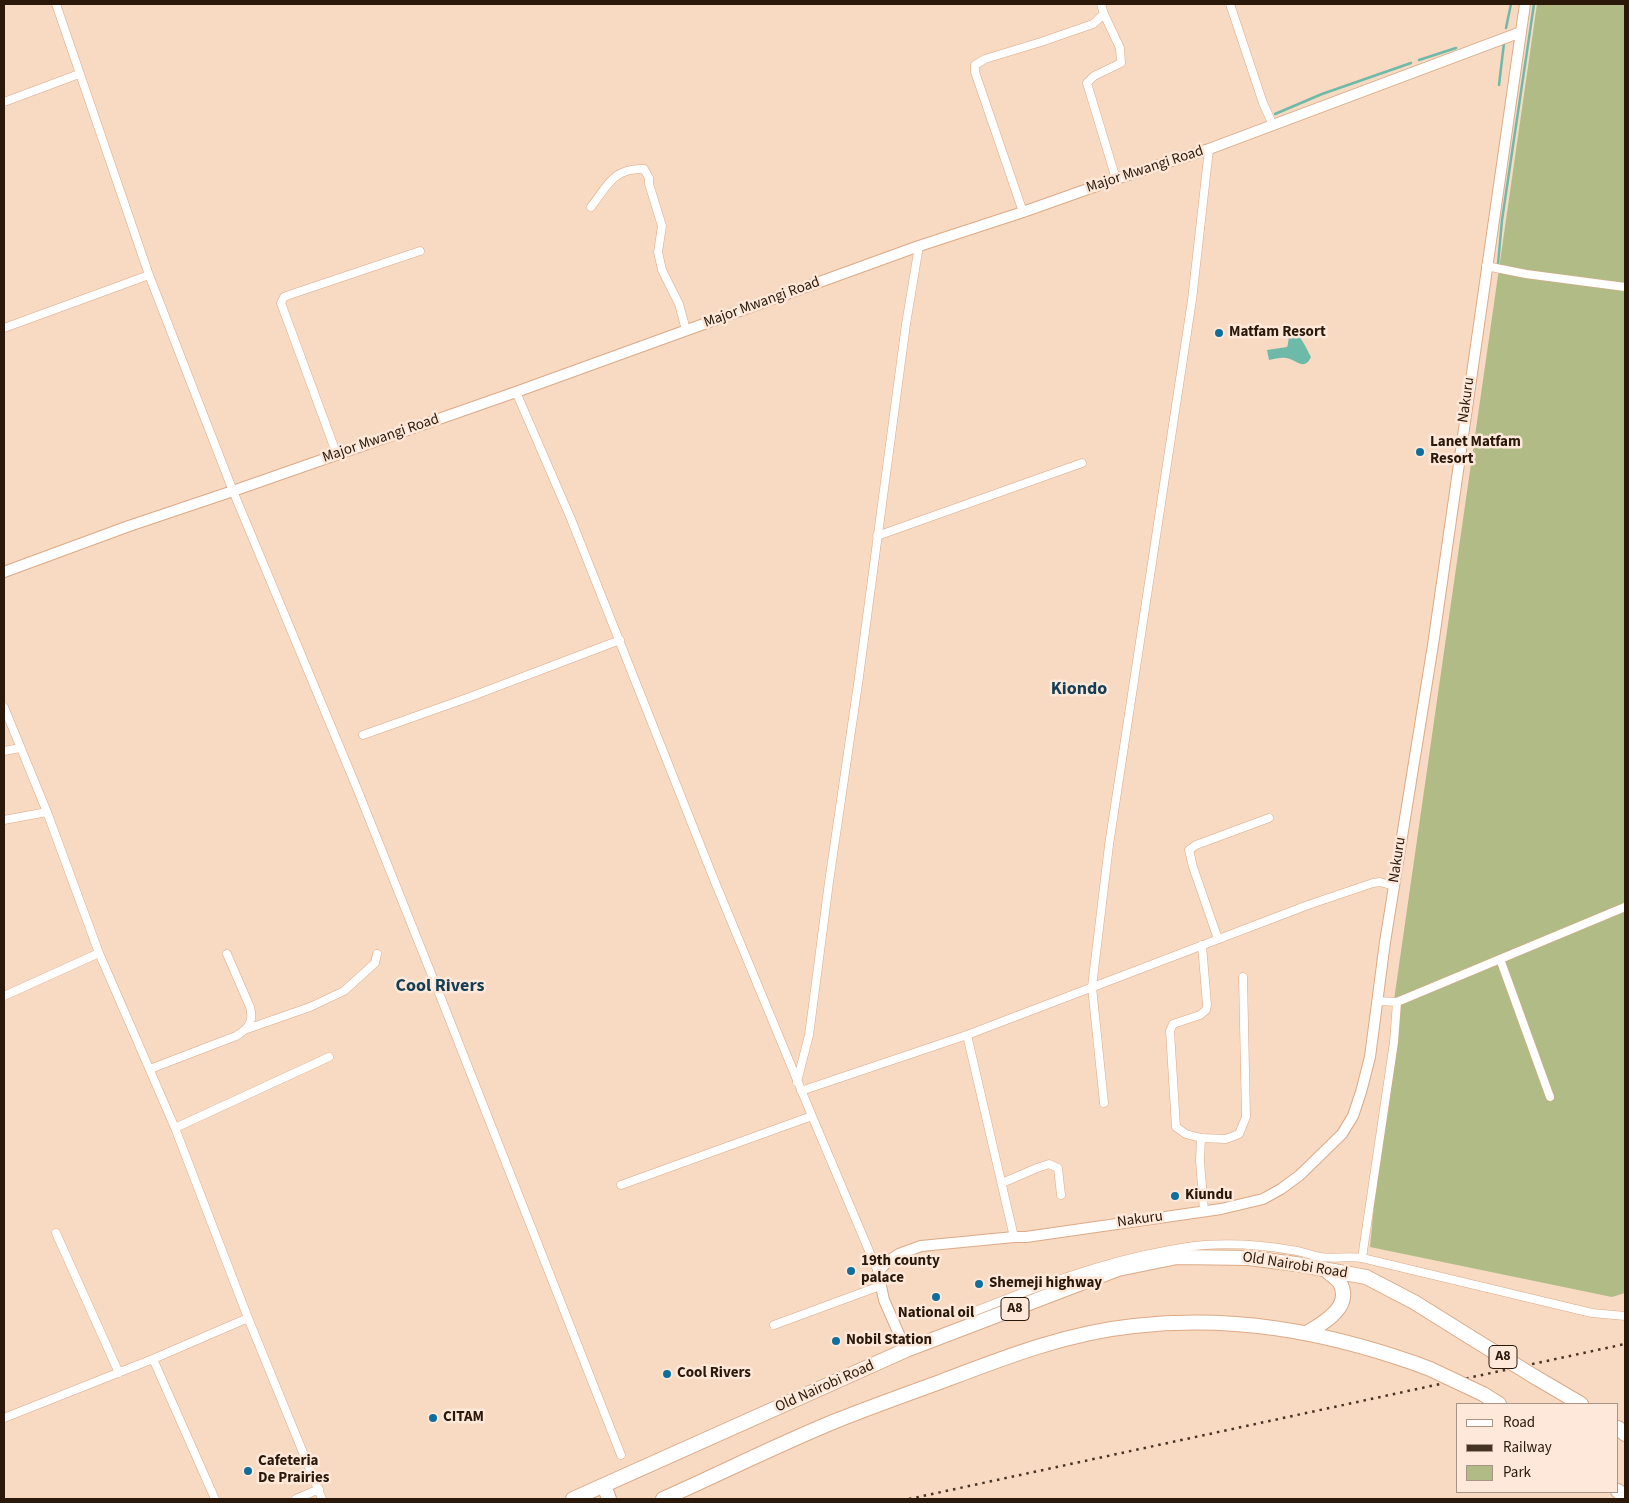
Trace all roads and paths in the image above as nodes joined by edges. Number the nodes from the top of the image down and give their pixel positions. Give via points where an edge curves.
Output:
1 (56, 4) edge
2 (1101, 4) edge
3 (1230, 4) edge
4 (1525, 4) edge
5 (1104, 14) junction
6 (1521, 32) junction
7 (79, 74) junction
8 (4, 102) edge
9 (1273, 125) junction
10 (1209, 149) junction
11 (1116, 179) junction
12 (591, 207) dead end
13 (1023, 212) junction
14 (919, 246) junction
15 (420, 251) dead end
16 (1486, 266) junction
17 (149, 275) junction
18 (1625, 286) edge
19 (4, 328) edge
20 (686, 330) junction
21 (516, 392) junction
22 (337, 455) junction
23 (1082, 463) dead end
24 (233, 491) junction
25 (877, 536) junction
26 (4, 572) edge
27 (620, 640) junction
28 (4, 707) edge
29 (363, 735) dead end
30 (20, 748) junction
31 (4, 751) edge
32 (47, 812) junction
33 (1269, 818) dead end
34 (4, 820) edge
35 (1394, 886) junction
36 (1625, 907) edge
37 (1218, 939) junction
38 (1202, 945) junction
39 (99, 953) junction
40 (227, 954) dead end
41 (377, 954) dead end
42 (1500, 959) junction
43 (1244, 977) dead end
44 (1092, 987) junction
45 (4, 996) edge
46 (1378, 1001) junction
47 (1397, 1002) junction
48 (247, 1029) junction
49 (967, 1035) junction
50 (329, 1057) dead end
51 (150, 1069) junction
52 (797, 1082) junction
53 (802, 1091) junction
54 (1550, 1097) dead end
55 (1104, 1103) dead end
56 (812, 1116) junction
57 (175, 1128) junction
58 (1201, 1138) junction
59 (1002, 1183) junction
60 (621, 1185) dead end
61 (1061, 1195) dead end
62 (1204, 1211) junction
63 (56, 1233) dead end
64 (1014, 1236) junction
65 (1362, 1258) junction
66 (1325, 1270) junction
67 (878, 1272) junction
68 (880, 1286) junction
69 (968, 1314) dead end
70 (1625, 1316) edge
71 (248, 1318) junction
72 (774, 1325) dead end
73 (1307, 1334) junction
74 (906, 1350) junction
75 (153, 1359) junction
76 (119, 1372) junction
77 (1497, 1403) edge
78 (1579, 1403) edge
79 (4, 1418) edge
80 (621, 1455) dead end
81 (604, 1485) junction
82 (319, 1489) junction
83 (215, 1499) edge
84 (296, 1499) edge
85 (322, 1499) edge
86 (572, 1499) edge
87 (609, 1499) edge
88 (663, 1499) edge

1 - 7 street
2 - 5 street
3 - 9 street
4 - 6 main road, Nakuru
5 - 11 street via 1120,48 1121,63 1087,83
5 - 13 street via 1093,24 975,65
6 - 9 main road, Major Mwangi Road
6 - 16 main road, Nakuru
7 - 8 street
7 - 17 street
9 - 10 main road, Major Mwangi Road
10 - 11 main road, Major Mwangi Road
10 - 44 street via 1192,300 1111,835
11 - 13 main road, Major Mwangi Road
12 - 20 street via 617,175 630,169 644,169 662,226 658,252 662,270 679,304
13 - 14 main road, Major Mwangi Road
14 - 20 main road, Major Mwangi Road
14 - 25 street
15 - 22 street via 292,294 280,303
16 - 18 street
16 - 35 main road, Nakuru via 1433,646
17 - 19 street
17 - 24 street
20 - 21 main road, Major Mwangi Road
21 - 22 main road, Major Mwangi Road
21 - 27 street
22 - 24 main road, Major Mwangi Road
23 - 25 street
24 - 26 main road, Major Mwangi Road
24 - 80 street via 436,984
25 - 52 street via 809,1035
27 - 29 street
27 - 52 street
28 - 30 street
30 - 31 street
30 - 32 street
32 - 34 street
32 - 39 street
33 - 37 street via 1189,850
35 - 37 street via 1373,883
35 - 46 main road, Nakuru
36 - 42 street
37 - 38 street
38 - 44 street
38 - 58 street via 1206,1010 1173,1024 1170,1031 1176,1127
39 - 45 street
39 - 51 street
40 - 48 street via 250,1006 251,1023
41 - 48 street via 375,964 344,991
42 - 47 street
42 - 54 street
43 - 58 street via 1246,1117 1240,1134 1226,1139
44 - 49 street
44 - 55 street
46 - 47 street
46 - 62 main road, Nakuru via 1362,1092 1342,1134 1281,1189 1263,1199
47 - 65 street
48 - 51 street
49 - 53 street
49 - 59 street
50 - 57 street
51 - 57 street
52 - 53 street
53 - 56 street
56 - 60 street
56 - 67 street
57 - 71 street
58 - 62 street
59 - 61 street via 1049,1164 1058,1168
59 - 64 street
62 - 64 main road, Nakuru via 1026,1237
63 - 76 street
64 - 67 main road, Nakuru via 921,1246 899,1254
65 - 69 street via 1321,1257 1264,1247 1203,1245 1115,1262
65 - 70 street via 1592,1312
66 - 73 highway via 1340,1282 1342,1300 1337,1312
66 - 74 highway, Old Nairobi Road / A8 via 1249,1258 1177,1257 1118,1270
66 - 78 highway, Old Nairobi Road / A8, bridge via 1366,1278 1414,1302
67 - 68 main road
68 - 72 street
68 - 74 main road
71 - 75 street
71 - 82 street
73 - 77 highway, bridge via 1348,1342 1414,1363
73 - 88 highway via 1238,1323 1175,1323 1108,1330 1050,1343 833,1422
74 - 81 highway, Old Nairobi Road / A8
75 - 76 street
75 - 83 street
76 - 79 street
81 - 86 highway, Old Nairobi Road / A8
81 - 87 highway
82 - 84 street
82 - 85 street

